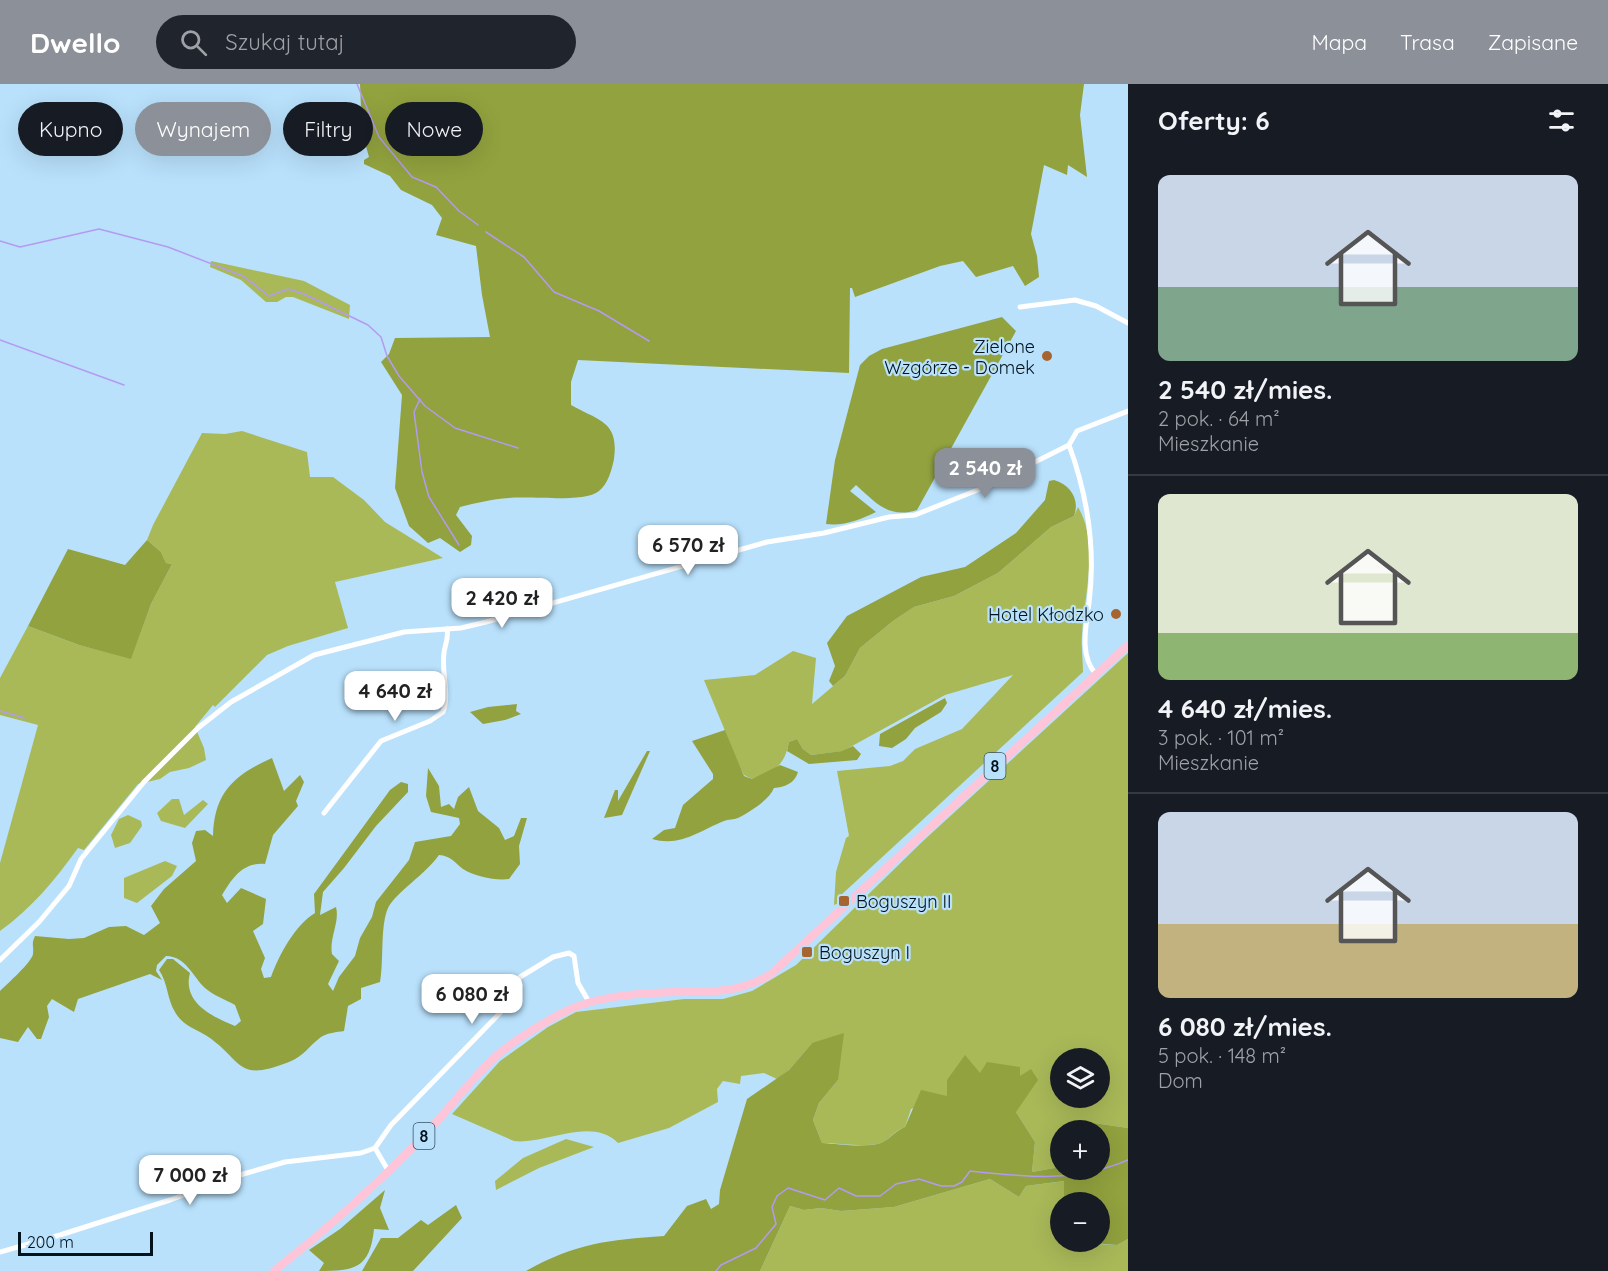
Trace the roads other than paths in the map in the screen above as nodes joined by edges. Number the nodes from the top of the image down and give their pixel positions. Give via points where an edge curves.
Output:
1 (1020, 307) dead end
2 (1128, 323) edge
3 (1128, 411) edge
4 (1069, 445) junction
5 (447, 629) junction
6 (1128, 645) edge
7 (1096, 674) junction
8 (324, 813) dead end
9 (0, 960) edge
10 (589, 1002) junction
11 (375, 1148) junction
12 (389, 1172) junction
13 (0, 1252) edge
14 (274, 1271) edge

1 - 2 street via 1075,300
3 - 4 street via 1077,431
4 - 5 street via 927,511 767,542 486,622
4 - 7 street via 1085,497 1093,550 1085,645
5 - 8 street via 443,712 423,725 381,741
5 - 9 street via 404,632 314,655 217,712 144,782 81,859 69,886
6 - 7 highway, 8
7 - 10 highway, 8 via 771,974 723,992 659,993
10 - 11 street via 578,983 572,954 553,957 529,970 516,982 500,1013 392,1125
10 - 12 highway, 8 via 561,1013 496,1056
11 - 12 street
11 - 13 street via 285,1162
12 - 14 highway, 8 via 338,1220

